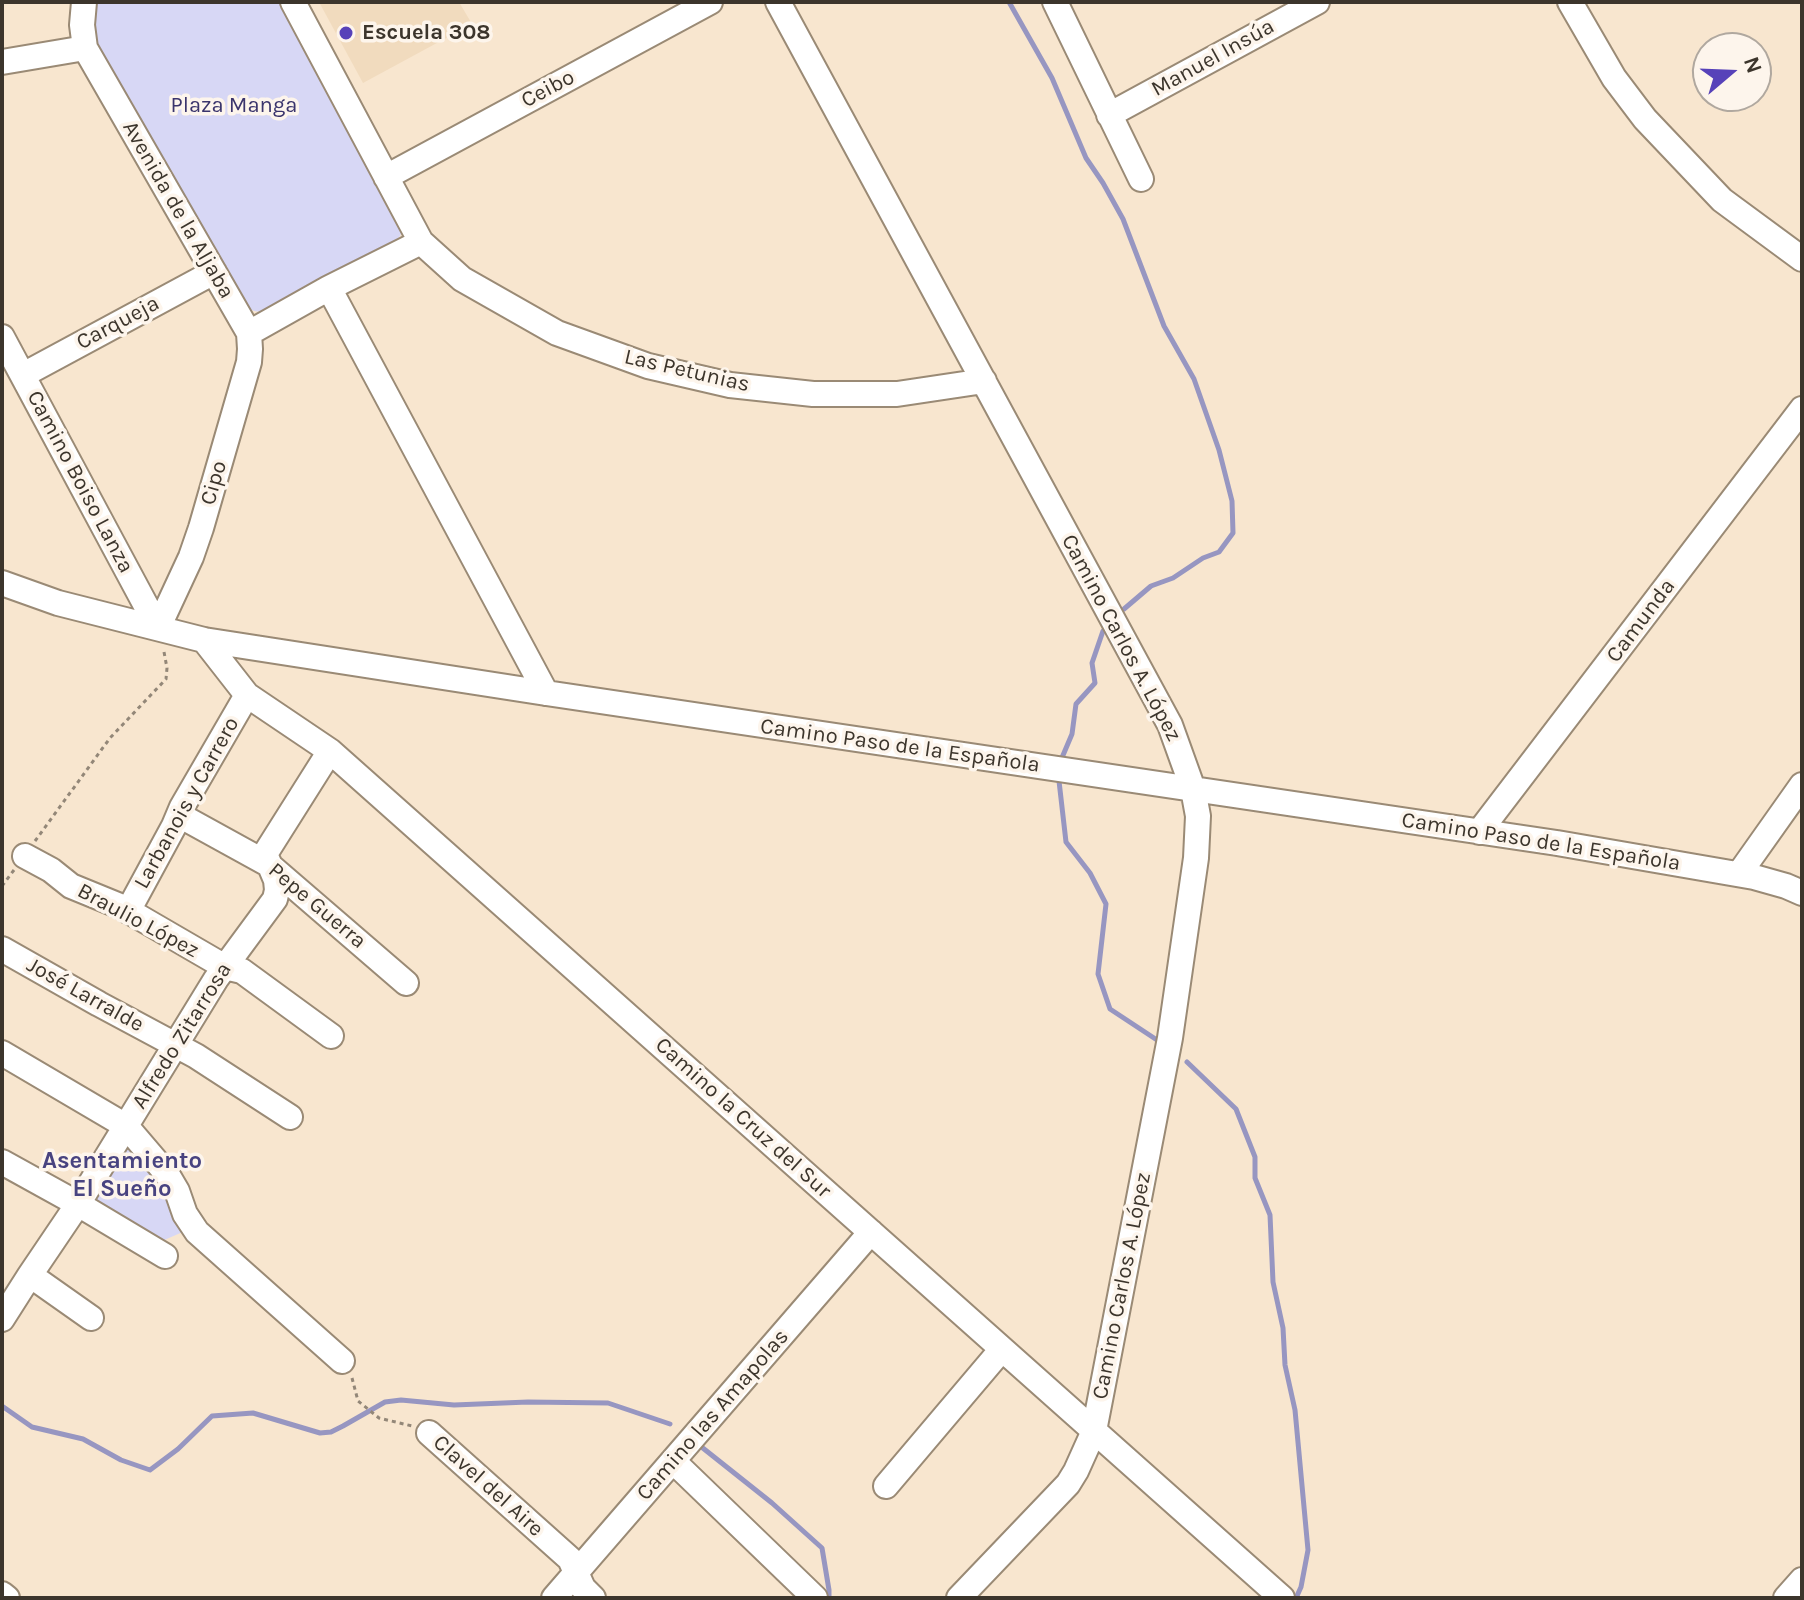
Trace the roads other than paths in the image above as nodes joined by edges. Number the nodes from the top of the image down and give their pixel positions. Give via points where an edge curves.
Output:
1 (84, 2) edge
2 (293, 2) edge
3 (710, 2) edge
4 (778, 2) edge
5 (1055, 2) edge
6 (1317, 2) edge
7 (1570, 2) edge
8 (85, 48) junction
9 (2, 62) edge
10 (1109, 115) junction
11 (386, 177) junction
12 (1141, 179) dead end
13 (421, 242) junction
14 (1802, 259) edge
15 (214, 272) junction
16 (329, 288) junction
17 (249, 333) junction
18 (2, 337) edge
19 (23, 375) junction
20 (984, 381) junction
21 (1802, 409) edge
22 (2, 583) edge
23 (158, 628) junction
24 (204, 640) junction
25 (546, 693) junction
26 (247, 695) junction
27 (330, 751) junction
28 (1802, 785) edge
29 (1193, 789) junction
30 (179, 815) junction
31 (1479, 832) junction
32 (25, 856) road end
33 (268, 864) junction
34 (1739, 874) junction
35 (1802, 893) edge
36 (128, 911) junction
37 (2, 949) edge
38 (225, 967) junction
39 (406, 983) dead end
40 (331, 1036) dead end
41 (174, 1045) junction
42 (2, 1053) edge
43 (290, 1117) dead end
44 (126, 1126) junction
45 (2, 1162) edge
46 (78, 1204) junction
47 (871, 1232) junction
48 (165, 1256) dead end
49 (30, 1275) junction
50 (91, 1318) dead end
51 (2, 1319) edge
52 (1002, 1349) junction
53 (342, 1361) road end
54 (1094, 1431) junction
55 (429, 1433) road end
56 (673, 1461) junction
57 (886, 1486) dead end
58 (575, 1573) junction
59 (1802, 1580) edge
60 (2, 1594) edge
61 (7, 1598) edge
62 (554, 1598) edge
63 (593, 1598) edge
64 (815, 1598) edge
65 (959, 1598) edge
66 (1282, 1598) edge
67 (1786, 1598) edge

1 - 8 street, Avenida de la Aljaba
2 - 11 street
3 - 11 street, Ceibo
4 - 20 street, Camino Carlos A. López
5 - 10 street
6 - 10 street, Manuel Insúa
7 - 14 street via 1645,119 1722,200
8 - 9 street
8 - 15 street, Avenida de la Aljaba
10 - 12 street
11 - 13 street
13 - 16 street
13 - 20 street, Las Petunias via 462,279 557,333 648,366 730,385 813,394 897,394
15 - 17 street, Avenida de la Aljaba
15 - 19 street, Carqueja
16 - 17 street
16 - 25 street
17 - 23 street, Cipo via 249,362 201,528
18 - 19 street, Camino Boiso Lanza
19 - 23 street, Camino Boiso Lanza
20 - 29 street, Camino Carlos A. López via 1170,725
21 - 31 street, Camunda
22 - 23 street, Camino Paso de la Española
23 - 24 street, Camino Paso de la Española
24 - 25 street, Camino Paso de la Española
24 - 26 street, Camino la Cruz del Sur
25 - 29 street, Camino Paso de la Española
26 - 27 street, Camino la Cruz del Sur
26 - 30 street, Larbanois y Carrero
27 - 33 street, Alfredo Zitarrosa via 265,854
27 - 47 street, Camino la Cruz del Sur
28 - 34 street
29 - 31 street, Camino Paso de la Española
29 - 54 street, Camino Carlos A. López via 1196,858 1170,1038
30 - 33 street, Pepe Guerra
30 - 36 street, Larbanois y Carrero
31 - 34 street, Camino Paso de la Española
32 - 36 street, Braulio López via 71,886
33 - 38 street, Alfredo Zitarrosa via 276,880 275,899
33 - 39 street, Pepe Guerra
34 - 35 street, Camino Paso de la Española
36 - 38 street, Braulio López
37 - 41 street, José Larralde
38 - 40 street, Braulio López via 242,971
38 - 41 street, Alfredo Zitarrosa
41 - 43 street, José Larralde
41 - 44 street, Alfredo Zitarrosa
42 - 44 street
44 - 46 street, Alfredo Zitarrosa
44 - 53 street via 167,1174 197,1232
45 - 46 street
46 - 48 street
46 - 49 street, Alfredo Zitarrosa
47 - 52 street, Camino la Cruz del Sur
47 - 56 street, Camino las Amapolas
49 - 50 street
49 - 51 street, Alfredo Zitarrosa
52 - 54 street, Camino la Cruz del Sur
52 - 57 street
54 - 65 street, Camino Carlos A. López via 1068,1484
54 - 66 street, Camino la Cruz del Sur
55 - 58 street, Clavel del Aire via 570,1559
56 - 58 street, Camino las Amapolas
56 - 64 street
58 - 62 street, Camino las Amapolas
58 - 63 street, Clavel del Aire
59 - 67 street
60 - 61 street

